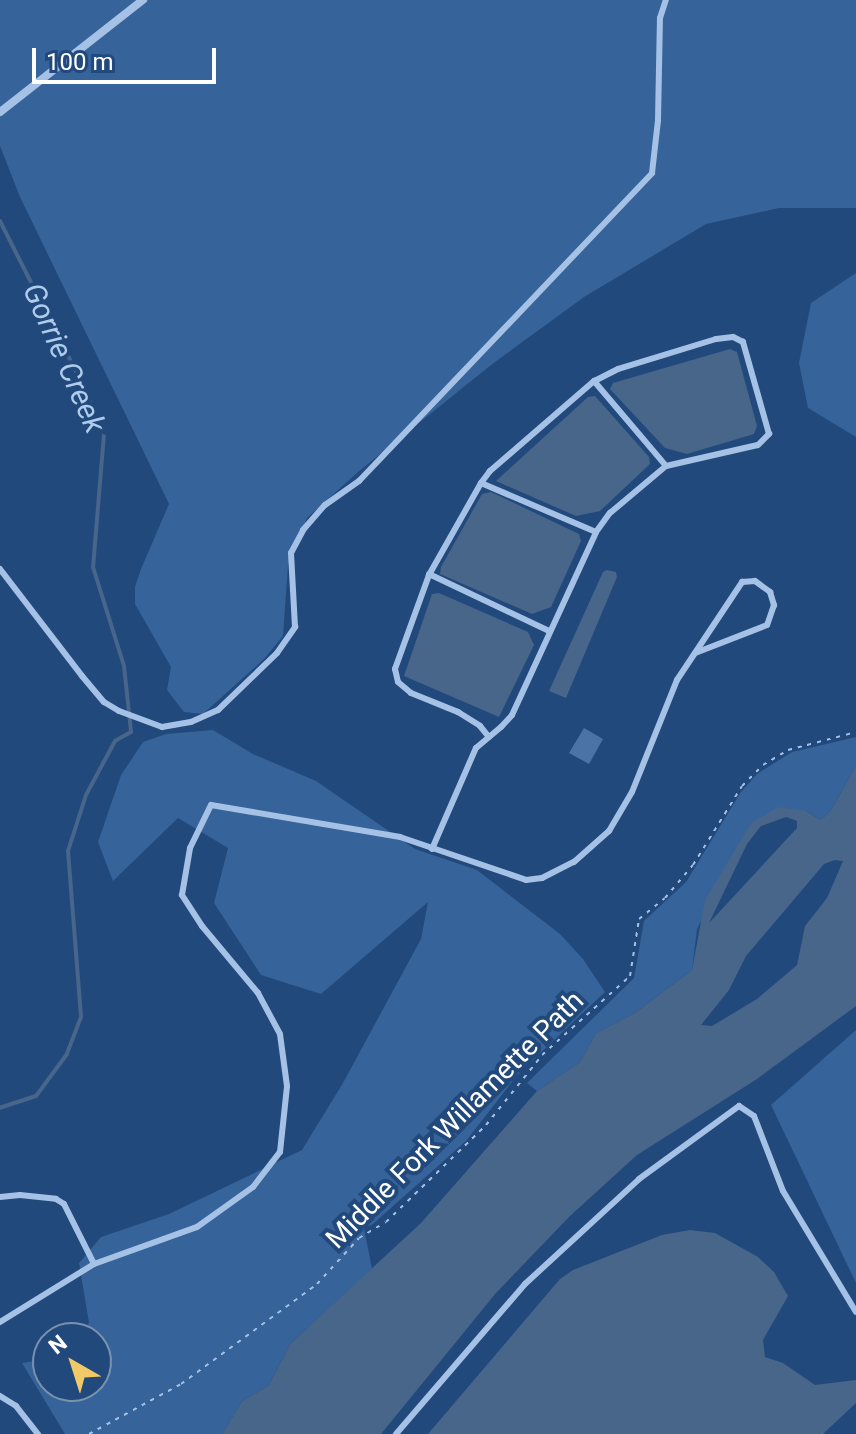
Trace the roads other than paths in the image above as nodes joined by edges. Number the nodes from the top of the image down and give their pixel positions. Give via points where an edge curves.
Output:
1 (143, 0) edge
2 (666, 0) edge
3 (0, 112) edge
4 (594, 381) junction
5 (666, 466) junction
6 (481, 483) junction
7 (596, 532) junction
8 (0, 569) edge
9 (429, 574) junction
10 (549, 631) junction
11 (695, 653) junction
12 (489, 737) junction
13 (432, 849) junction
14 (0, 1197) edge
15 (94, 1264) junction
16 (856, 1312) edge
17 (0, 1322) edge
18 (0, 1396) edge
19 (38, 1434) edge
20 (396, 1434) edge

1 - 3 street
2 - 8 lane via 660,18 652,173 359,481 325,505 303,530 291,553 295,627 277,653 218,710 162,727 104,702
4 - 5 lane
4 - 5 lane via 716,339 743,342 769,434 758,445
4 - 6 lane
5 - 7 lane via 610,513
6 - 7 lane
6 - 9 lane
7 - 10 lane
9 - 10 lane
9 - 12 lane via 395,669 398,682 411,693 458,712
10 - 12 lane via 512,715
11 - 11 lane via 742,582 755,581 770,592 774,605 767,625
11 - 13 lane via 677,680 632,792 609,831 574,862 526,880
12 - 13 lane via 476,748
13 - 15 lane via 400,837 211,805 190,848 182,895 258,993 280,1034 287,1086 280,1152 253,1187 197,1227
14 - 15 lane via 20,1195 64,1204
15 - 17 lane
16 - 20 lane via 783,1191 754,1116 739,1106 639,1179 525,1284
18 - 19 lane via 16,1406

